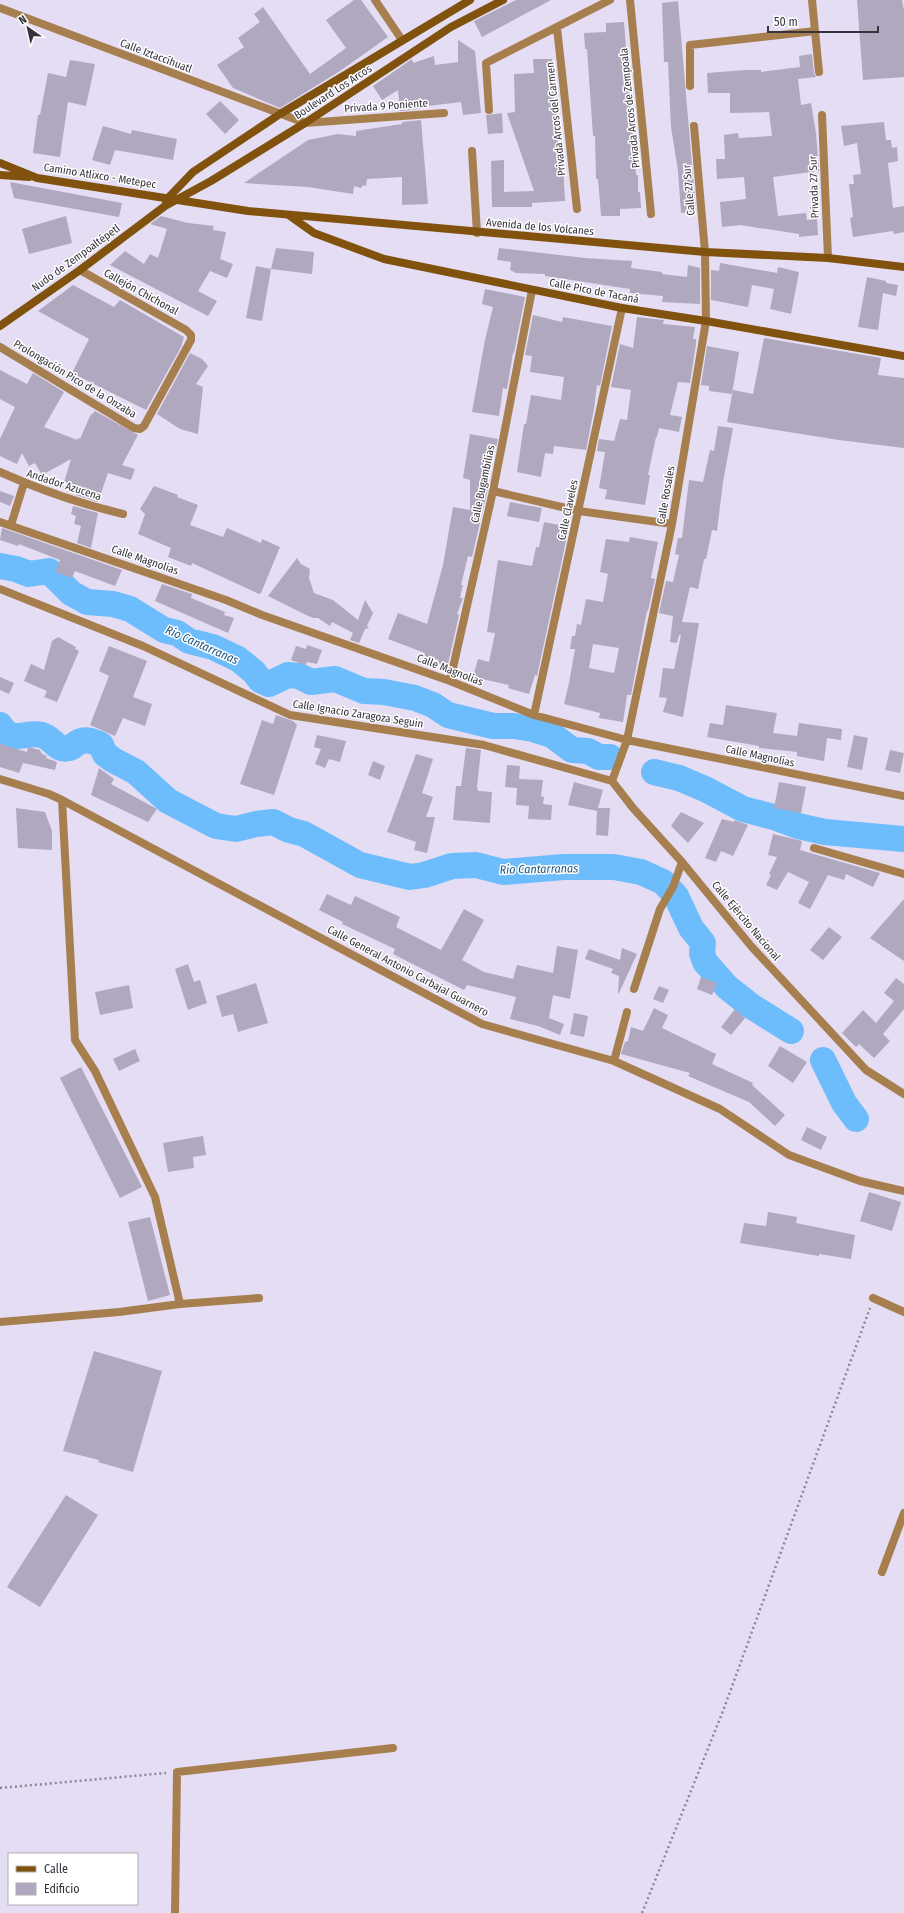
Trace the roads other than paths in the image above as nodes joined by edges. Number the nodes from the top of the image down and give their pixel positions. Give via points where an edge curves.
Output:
1 (375, 0) edge
2 (470, 0) edge
3 (503, 0) edge
4 (610, 0) edge
5 (630, 0) edge
6 (812, 0) edge
7 (0, 8) edge
8 (557, 28) junction
9 (815, 31) junction
10 (402, 40) junction
11 (819, 72) dead end
12 (690, 86) dead end
13 (489, 110) dead end
14 (444, 113) dead end
15 (280, 114) junction
16 (822, 115) dead end
17 (305, 123) junction
18 (694, 126) dead end
19 (472, 151) dead end
20 (0, 163) edge
21 (0, 175) edge
22 (37, 178) junction
23 (169, 202) junction
24 (576, 209) dead end
25 (651, 214) dead end
26 (289, 215) junction
27 (477, 233) junction
28 (705, 252) junction
29 (828, 258) junction
30 (904, 267) edge
31 (80, 270) junction
32 (532, 290) junction
33 (622, 308) junction
34 (706, 321) junction
35 (0, 326) edge
36 (0, 347) edge
37 (904, 356) edge
38 (140, 429) joint
39 (0, 472) edge
40 (24, 484) junction
41 (493, 491) junction
42 (579, 511) junction
43 (123, 514) dead end
44 (0, 522) edge
45 (672, 524) junction
46 (11, 525) junction
47 (0, 589) edge
48 (450, 680) junction
49 (534, 715) junction
50 (627, 740) junction
51 (0, 779) edge
52 (612, 781) junction
53 (904, 796) edge
54 (62, 800) junction
55 (814, 848) dead end
56 (682, 862) junction
57 (904, 874) edge
58 (634, 989) dead end
59 (627, 1012) dead end
60 (614, 1062) junction
61 (904, 1094) edge
62 (904, 1191) edge
63 (259, 1298) dead end
64 (873, 1298) road end
65 (180, 1304) junction
66 (904, 1312) edge
67 (0, 1322) edge
68 (904, 1513) edge
69 (882, 1572) dead end
70 (393, 1748) dead end
71 (175, 1913) edge

1 - 10 street
2 - 10 street, Boulevard Los Arcos
3 - 17 street, Boulevard Los Arcos via 451,28
4 - 8 street
5 - 25 street, Privada Arcos de Zempoala
6 - 9 street
7 - 15 street, Calle Iztaccíhuatl
8 - 13 street via 486,63
8 - 24 street, Privada Arcos del Carmen
9 - 11 street
9 - 12 street via 690,45
10 - 15 street, Boulevard Los Arcos
14 - 17 street, Privada 9 Poniente
15 - 17 street, Calle Iztaccíhuatl
15 - 23 street, Boulevard Los Arcos via 193,172
16 - 29 street, Privada 27 Sur
17 - 23 street, Boulevard Los Arcos via 211,181
18 - 28 street, Calle 27 Sur
19 - 27 street
20 - 22 street, Camino Atlixco - Metepec
21 - 22 street
22 - 23 street, Camino Atlixco - Metepec
23 - 26 street, Avenida de los Volcanes
23 - 31 street, Nudo de Zempoaltépetl
26 - 27 street, Avenida de los Volcanes
26 - 32 street, Calle Pico de Tacaná via 314,233 384,259
27 - 28 street, Avenida de los Volcanes
28 - 29 street, Avenida de los Volcanes
28 - 34 street, Calle Rosales
29 - 30 street, Avenida de los Volcanes
31 - 35 street, Nudo de Zempoaltépetl
31 - 38 street, Callejón Chichonal via 190,334 191,340
32 - 33 street, Calle Pico de Tacaná
32 - 41 street, Calle Bugambilias
33 - 34 street, Calle Pico de Tacaná
33 - 42 street, Calle Claveles
34 - 37 street, Calle Pico de Tacaná
34 - 45 street, Calle Rosales
36 - 38 street, Prolongación Pico de la Onzaba via 134,428
39 - 40 street, Andador Azucena
40 - 43 street, Andador Azucena
40 - 46 street
41 - 42 street
41 - 48 street, Calle Bugambilias
42 - 45 street
42 - 49 street, Calle Claveles
44 - 46 street, Calle Magnolias
45 - 50 street, Calle Rosales
46 - 48 street, Calle Magnolias
47 - 52 street, Calle Ignacio Zaragoza Seguin via 143,646 290,715 484,745
48 - 49 street, Calle Magnolias
49 - 50 street, Calle Magnolias
50 - 52 street
50 - 53 street, Calle Magnolias
51 - 54 street, Calle General Antonio Carbajal Guarnero
52 - 56 street, Calle Ejército Nacional
54 - 60 street, Calle General Antonio Carbajal Guarnero via 482,1024
54 - 65 street via 75,1040 95,1071 155,1197
55 - 57 street
56 - 58 street via 673,888 660,909
56 - 61 street, Calle Ejército Nacional via 751,946 866,1070
59 - 60 street
60 - 62 street, Calle General Antonio Carbajal Guarnero via 720,1110 789,1155 860,1181
63 - 65 street
64 - 66 street
65 - 67 street
68 - 69 street
70 - 71 street via 177,1772

